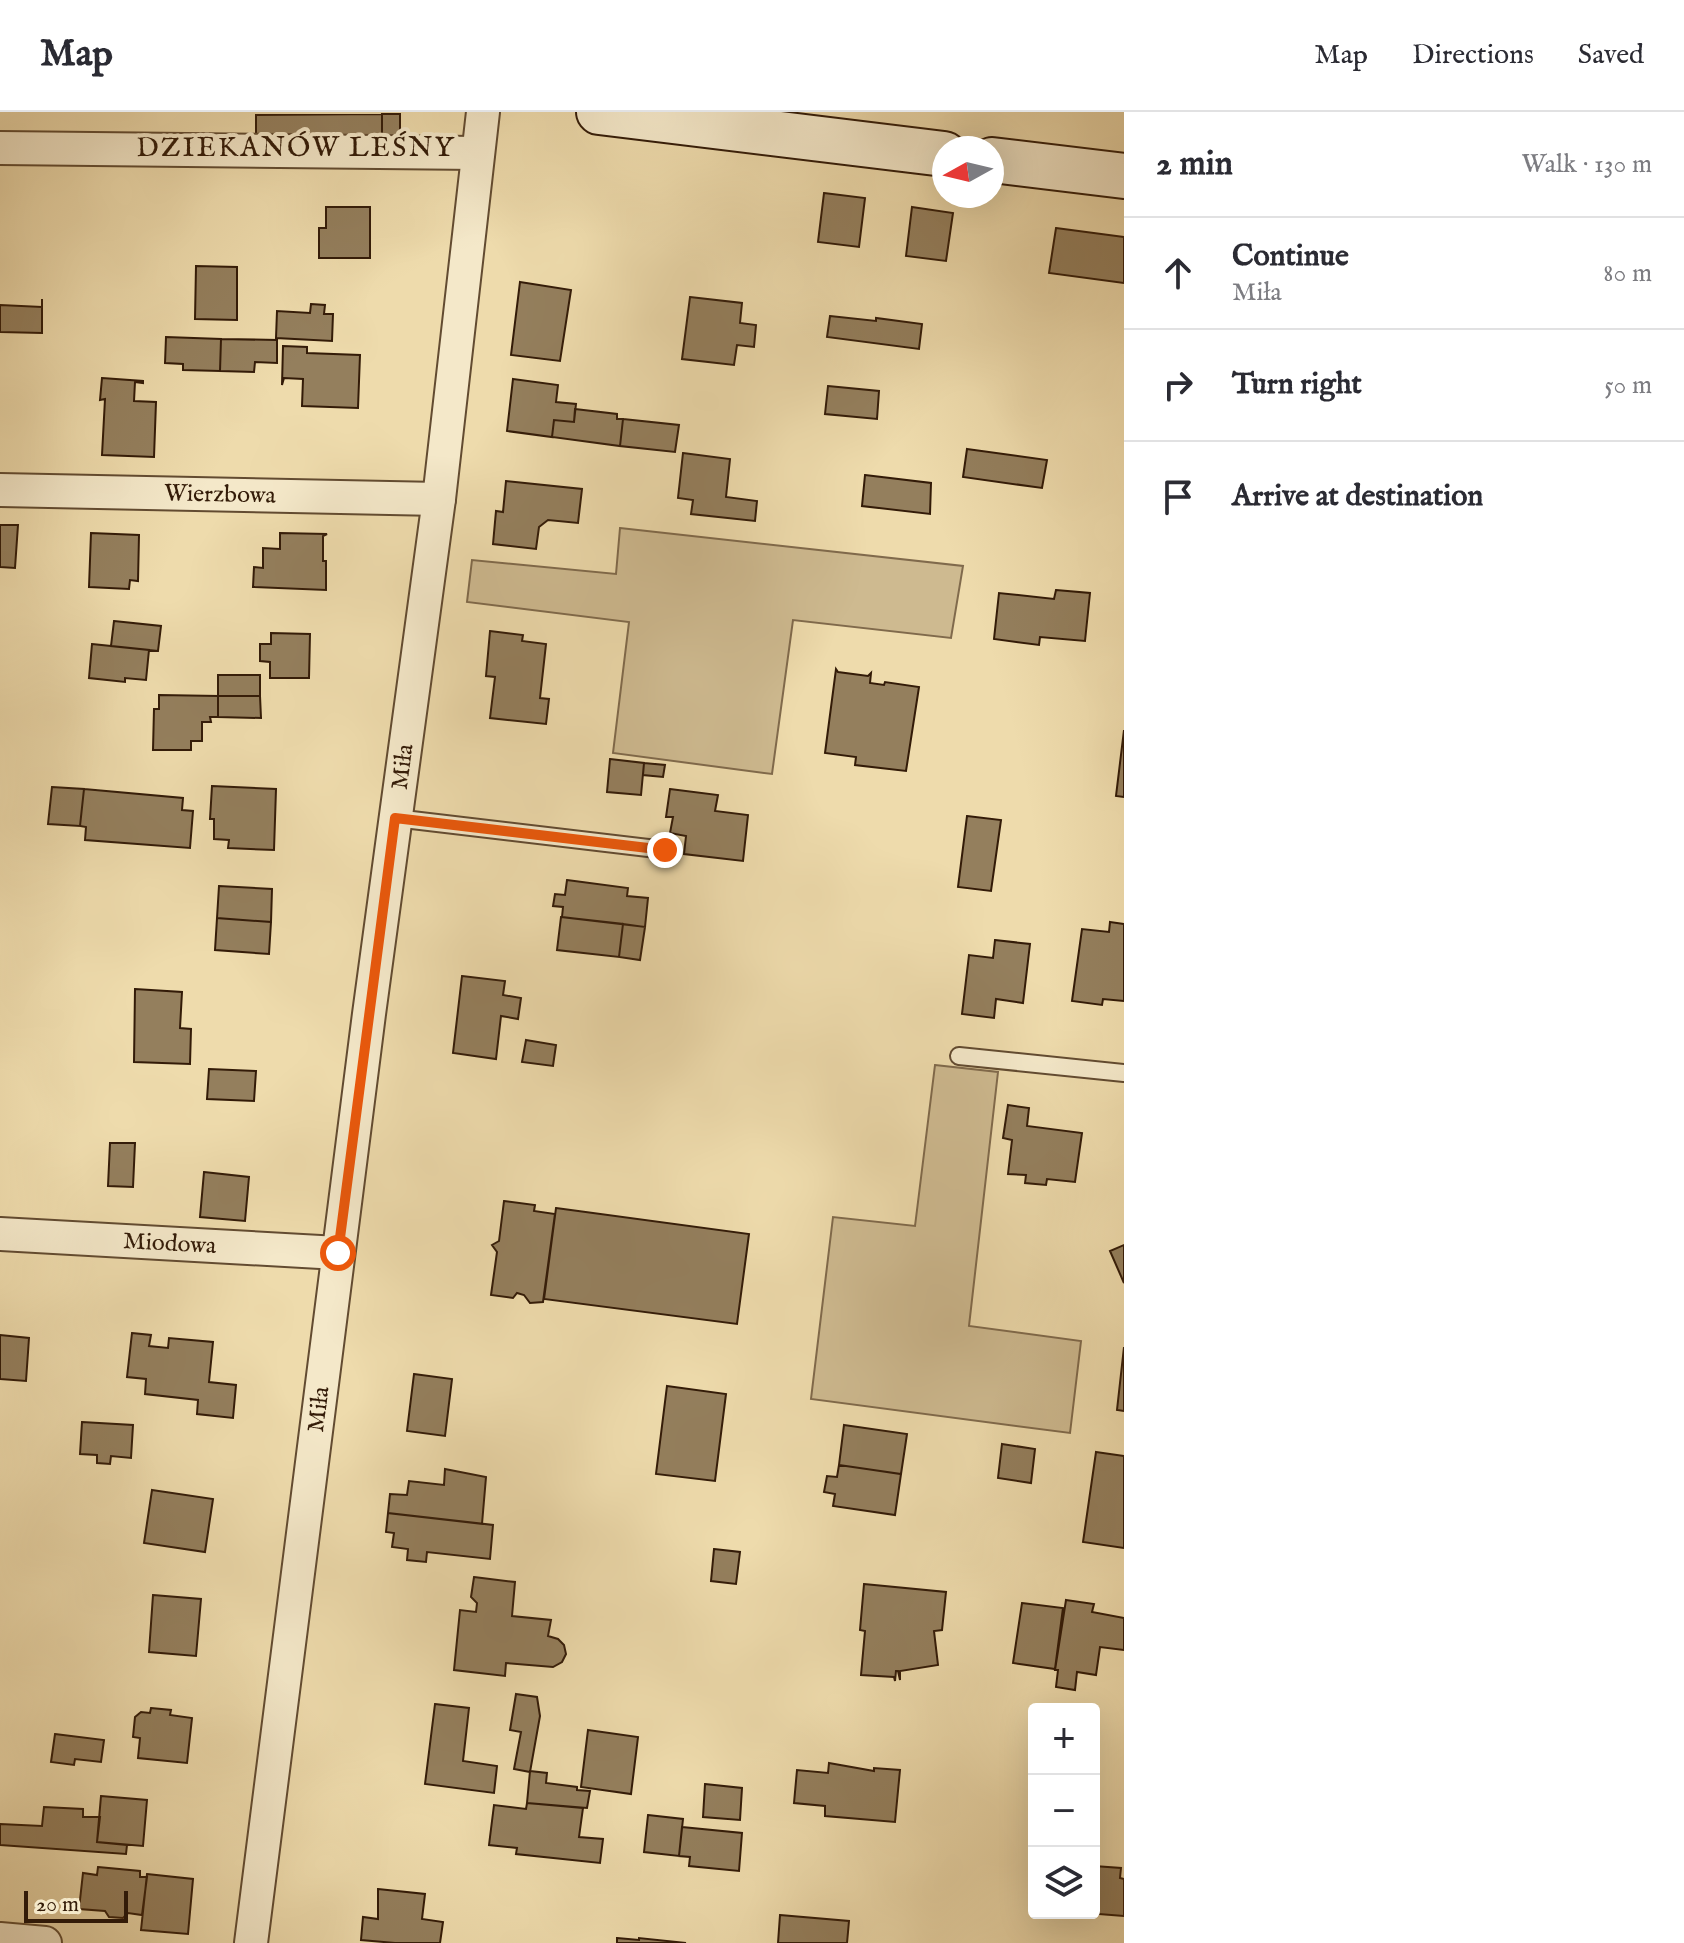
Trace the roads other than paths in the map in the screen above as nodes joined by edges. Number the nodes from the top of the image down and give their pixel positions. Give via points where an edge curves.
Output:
1 (483, 112) edge
2 (599, 112) edge
3 (0, 148) edge
4 (478, 153) junction
5 (932, 153) edge
6 (1004, 161) edge
7 (1124, 176) edge
8 (0, 490) edge
9 (439, 499) junction
10 (395, 818) junction
11 (665, 850) dead end
12 (959, 1056) dead end
13 (1124, 1073) edge
14 (0, 1234) edge
15 (338, 1253) junction
16 (0, 1939) edge
17 (45, 1943) edge
18 (251, 1943) edge

1 - 4 street, Miła
2 - 5 street
3 - 4 street
4 - 9 street, Miła
6 - 7 street
8 - 9 street, Wierzbowa
9 - 10 street, Miła
10 - 11 lane
10 - 15 street, Miła
12 - 13 lane
14 - 15 street, Miodowa
15 - 18 street, Miła
16 - 17 street

